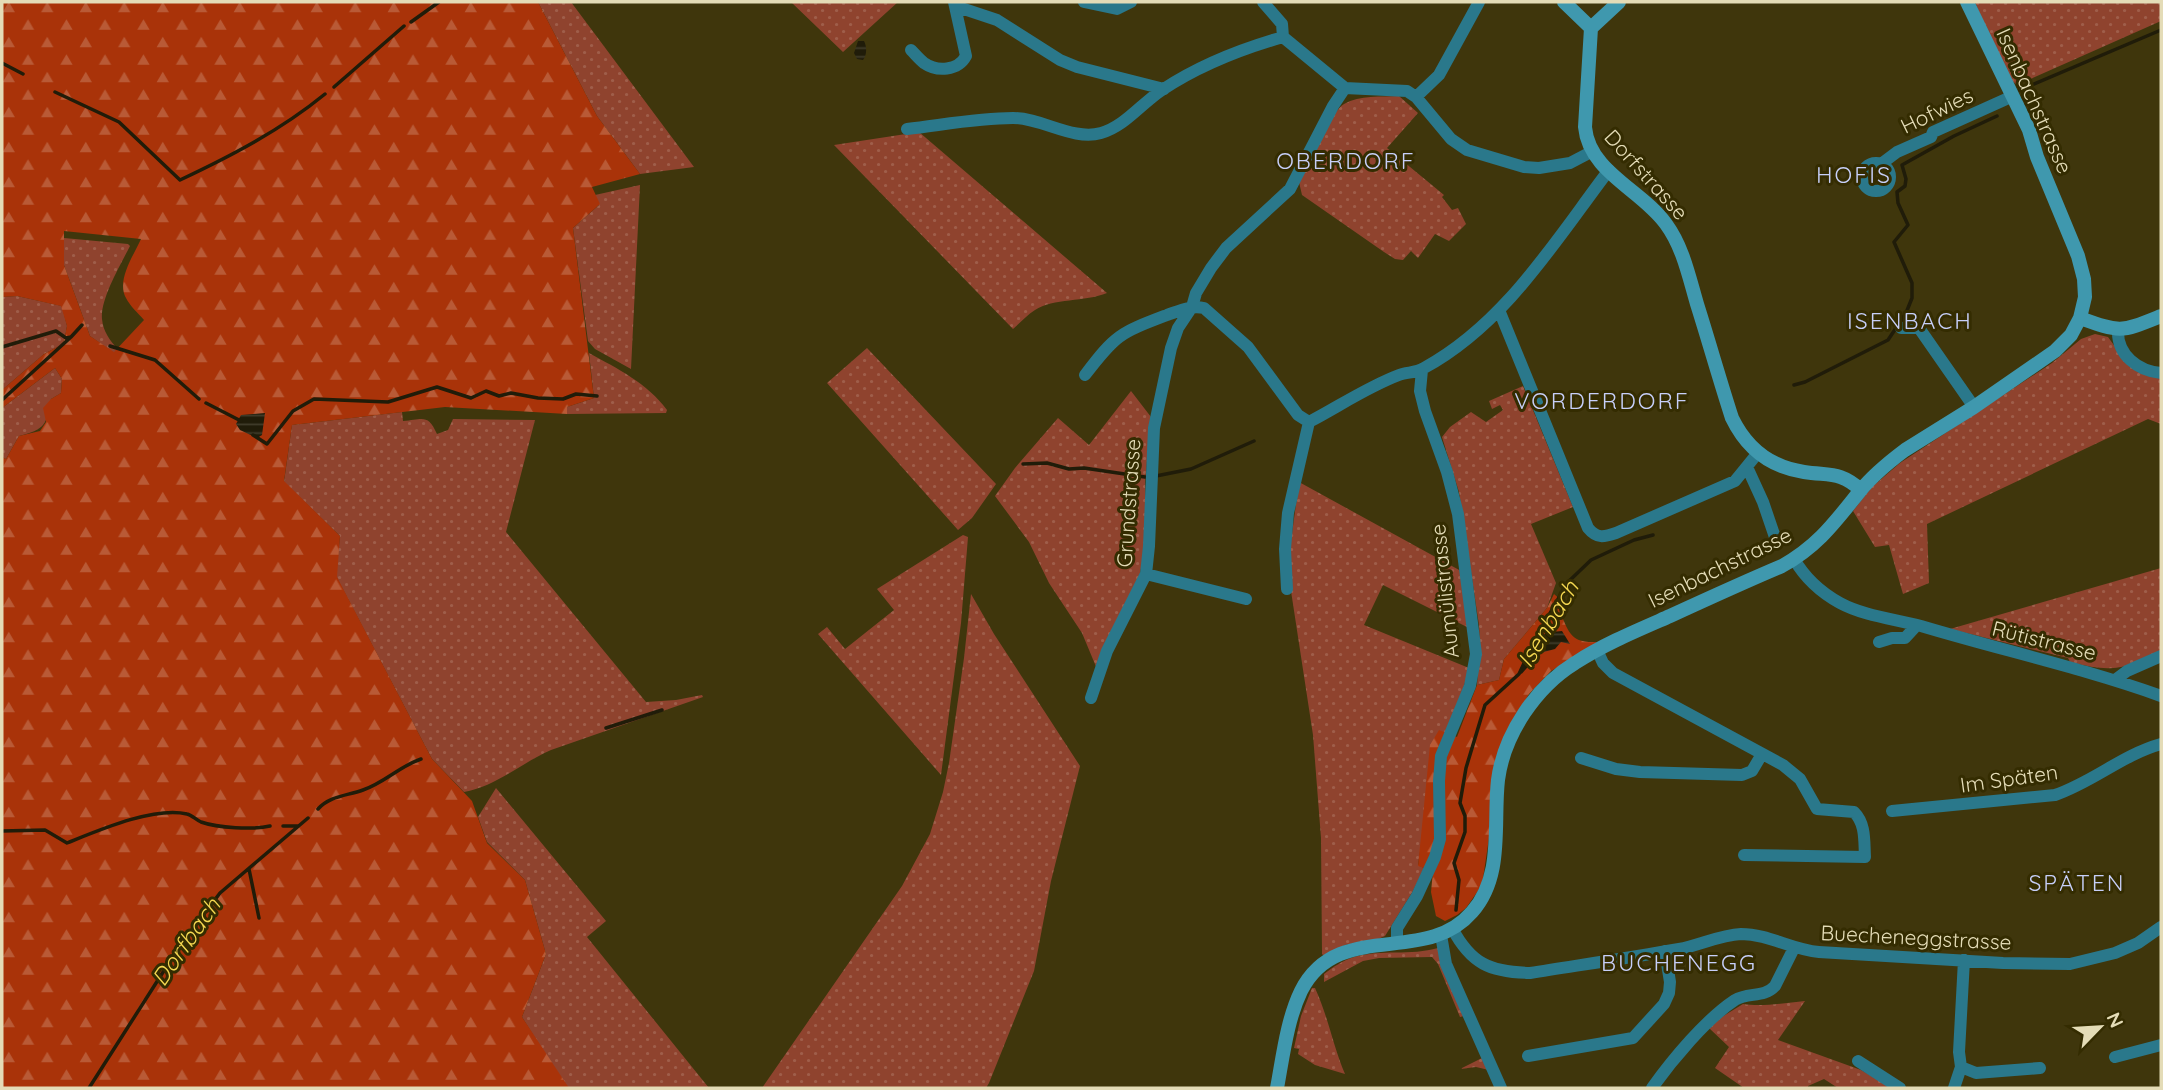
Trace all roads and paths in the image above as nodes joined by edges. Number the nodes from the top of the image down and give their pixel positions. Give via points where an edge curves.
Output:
1 (1083, 2) edge
2 (1130, 2) edge
3 (1479, 2) edge
4 (1564, 2) edge
5 (1619, 2) edge
6 (1967, 2) edge
7 (955, 4) edge
8 (1270, 4) edge
9 (1591, 28) junction
10 (1283, 37) junction
11 (911, 50) dead end
12 (1345, 88) junction
13 (1164, 89) junction
14 (2013, 96) junction
15 (1416, 97) junction
16 (907, 129) dead end
17 (1591, 152) junction
18 (1881, 164) dead end
19 (1609, 170) junction
20 (1192, 307) junction
21 (1499, 310) junction
22 (2161, 316) edge
23 (2080, 318) junction
24 (1901, 328) dead end
25 (2118, 330) junction
26 (1422, 370) junction
27 (2161, 373) edge
28 (1085, 375) dead end
29 (1974, 407) junction
30 (1308, 422) junction
31 (1758, 454) junction
32 (1747, 467) junction
33 (1861, 490) junction
34 (1776, 540) dead end
35 (1794, 559) junction
36 (1146, 574) junction
37 (1287, 589) dead end
38 (1246, 599) dead end
39 (1917, 625) junction
40 (1878, 642) dead end
41 (1597, 650) junction
42 (2161, 656) edge
43 (2115, 680) junction
44 (2161, 696) edge
45 (1091, 698) dead end
46 (2161, 744) edge
47 (1762, 754) junction
48 (1581, 758) dead end
49 (1892, 811) dead end
50 (1744, 855) dead end
51 (2161, 927) edge
52 (1446, 932) junction
53 (1397, 943) junction
54 (1794, 948) junction
55 (1665, 951) junction
56 (1964, 960) junction
57 (2161, 1045) edge
58 (1528, 1056) dead end
59 (2115, 1057) dead end
60 (1858, 1061) dead end
61 (1961, 1067) junction
62 (2040, 1068) dead end
63 (1277, 1088) edge
64 (1501, 1088) edge
65 (1652, 1088) edge
66 (1900, 1088) edge
67 (1954, 1088) edge

1 - 2 street via 1116,9
3 - 15 street via 1439,75
4 - 9 main road
5 - 9 main road
6 - 14 main road, Isenbachstrasse
7 - 11 street via 966,56 962,64 932,66
7 - 13 street via 997,20 1077,67
8 - 10 street via 1282,24
9 - 17 main road, Dorfstrasse via 1585,127
10 - 12 street
10 - 13 street via 1239,50
12 - 15 street via 1407,91
12 - 20 street, Grundstrasse via 1290,188 1226,248 1196,293
13 - 16 street via 1112,129 1094,135 1012,118
14 - 18 street, Hofwies via 1933,132
14 - 23 main road, Isenbachstrasse via 2078,256 2085,297
15 - 17 street via 1435,123 1467,150 1539,168 1570,163
17 - 19 main road, Dorfstrasse
19 - 21 street
19 - 31 main road, Dorfstrasse via 1658,214 1677,243 1732,418
20 - 28 street via 1122,332
20 - 30 street via 1204,307 1230,330
20 - 36 street, Grundstrasse via 1171,348 1154,428
21 - 26 street via 1475,334
21 - 32 street via 1592,533 1604,538 1626,529 1735,481
22 - 25 main road
23 - 25 main road
23 - 29 main road, Isenbachstrasse via 2055,351
24 - 29 street via 1919,328
25 - 27 street via 2121,348 2130,359
26 - 30 street via 1399,374
26 - 53 street, Aumülistrasse via 1420,391 1425,411 1458,514 1476,654 1470,686 1441,756 1440,839 1417,896 1397,928
29 - 33 main road, Isenbachstrasse via 1905,450
30 - 37 street via 1289,513
31 - 32 street
31 - 33 main road, Dorfstrasse via 1788,469 1846,478
32 - 34 street
33 - 35 main road, Isenbachstrasse via 1828,532
35 - 39 street, Rütistrasse via 1811,582 1842,604
35 - 41 main road, Isenbachstrasse
36 - 38 street
36 - 45 street, Grundstrasse via 1107,651
39 - 40 street via 1910,636
39 - 43 street, Rütistrasse
41 - 47 street via 1613,673
41 - 52 main road, Isenbachstrasse via 1552,680 1510,739 1498,778 1490,883 1474,911
42 - 43 street
43 - 44 street, Rütistrasse
46 - 49 street, Im Späten via 2119,760 2055,795
47 - 48 street via 1752,771 1735,775 1640,772
47 - 50 street via 1800,779 1817,809 1854,812 1861,819 1871,858
51 - 56 street, Buecheneggstrasse via 2138,943 2087,962 2053,965
52 - 53 main road
52 - 55 street, Buecheneggstrasse via 1473,958 1511,972 1530,973
52 - 64 street via 1446,964
53 - 63 main road via 1343,951 1312,975 1297,1001
54 - 55 street, Buecheneggstrasse via 1742,934
54 - 56 street, Buecheneggstrasse
54 - 65 street via 1771,991 1735,1000 1688,1044
55 - 58 street via 1669,993 1633,1038
56 - 61 street
57 - 59 street
60 - 66 street
61 - 62 street via 1976,1073
61 - 67 street

